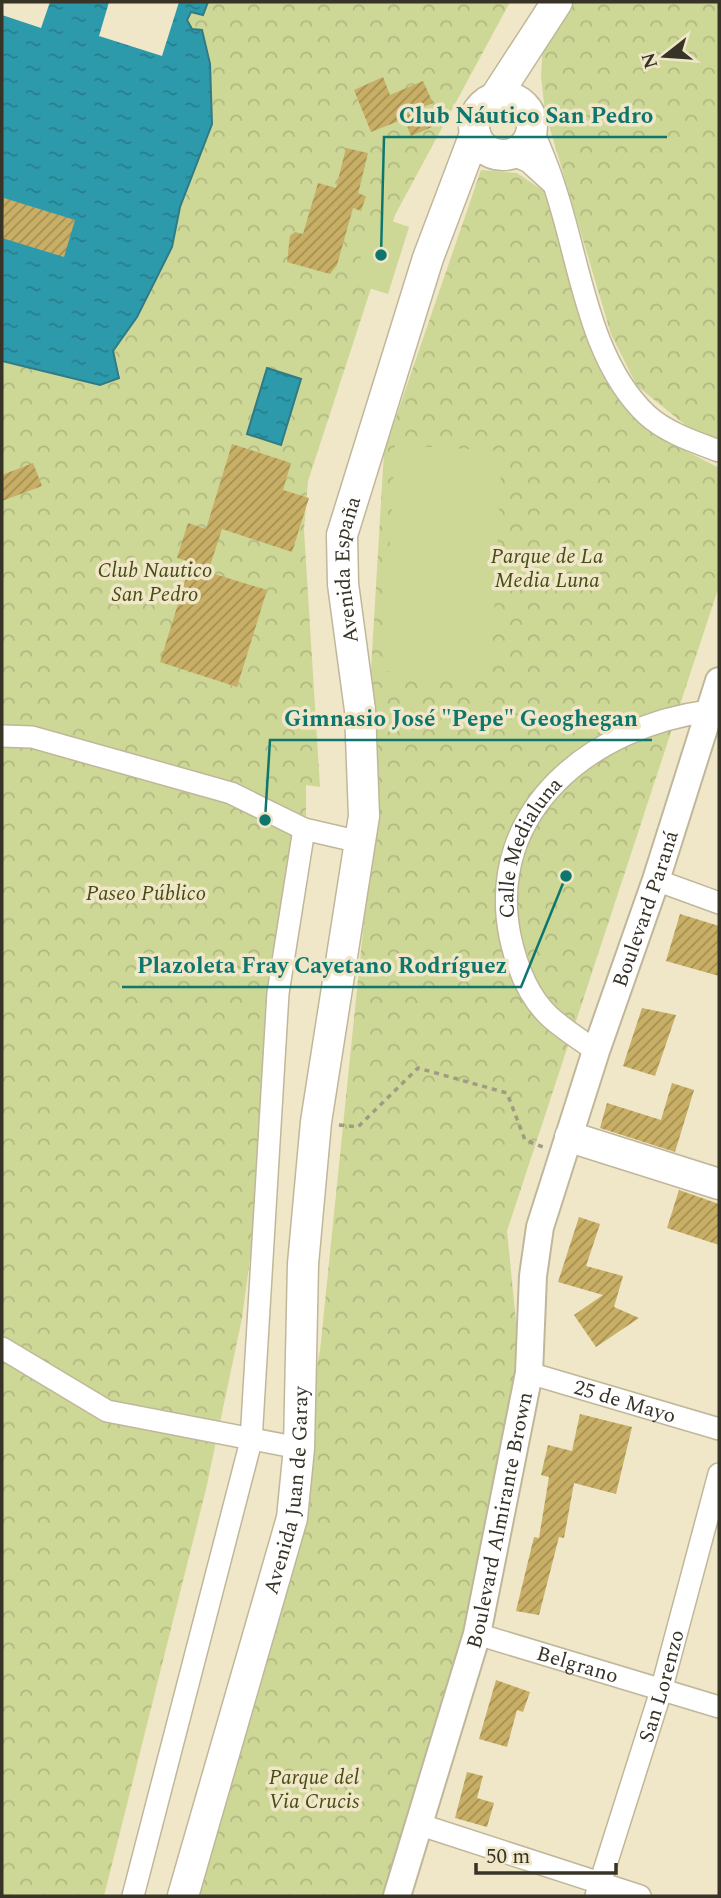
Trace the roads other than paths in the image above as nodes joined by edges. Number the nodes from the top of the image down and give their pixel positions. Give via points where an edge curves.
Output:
1 (557, 2) edge
2 (517, 109) junction
3 (484, 151) junction
4 (555, 186) junction
5 (719, 452) edge
6 (719, 681) edge
7 (709, 711) junction
8 (2, 736) edge
9 (304, 829) junction
10 (360, 842) junction
11 (656, 880) junction
12 (719, 903) edge
13 (596, 1051) junction
14 (322, 1072) joint
15 (567, 1146) junction
16 (719, 1184) edge
17 (2, 1348) edge
18 (529, 1373) junction
19 (719, 1429) edge
20 (251, 1441) junction
21 (299, 1448) junction
22 (719, 1474) edge
23 (477, 1634) junction
24 (661, 1690) junction
25 (719, 1707) edge
26 (418, 1825) junction
27 (598, 1890) edge
28 (133, 1896) edge
29 (183, 1896) edge
30 (397, 1896) edge
31 (640, 1896) edge

1 - 2 main road, Avenida España via 532,41
2 - 3 main road, Avenida España via 526,144
2 - 3 main road, Avenida España via 488,100 476,115
2 - 4 street
3 - 4 street via 529,162
3 - 10 main road, Avenida España via 428,258 342,535 343,584 364,761 365,816
4 - 5 street via 597,333 612,366 648,416
6 - 7 street, Boulevard Paraná
7 - 11 street, Boulevard Paraná
7 - 13 street, Calle Medialuna via 672,716 641,727 590,754 549,788 529,814 512,851 506,915 528,990 548,1016
8 - 9 street via 32,737 231,793
9 - 10 street
9 - 20 street via 278,993
10 - 14 main road, Avenida España
11 - 12 street
11 - 13 street, Boulevard Paraná
13 - 15 street, Boulevard Paraná
14 - 21 main road, Avenida Juan de Garay via 303,1264
15 - 16 main road
15 - 18 street, Boulevard Almirante Brown via 536,1247
17 - 20 street via 107,1411
18 - 19 street, 25 de Mayo
18 - 23 street, Boulevard Almirante Brown
20 - 21 street
20 - 28 street
21 - 29 main road, Avenida Juan de Garay via 292,1517
22 - 24 street, San Lorenzo
23 - 24 street, Belgrano
23 - 26 street, Boulevard Almirante Brown
24 - 25 street, Belgrano
24 - 27 street, San Lorenzo
26 - 27 street
26 - 30 street, Boulevard Almirante Brown
27 - 31 street

